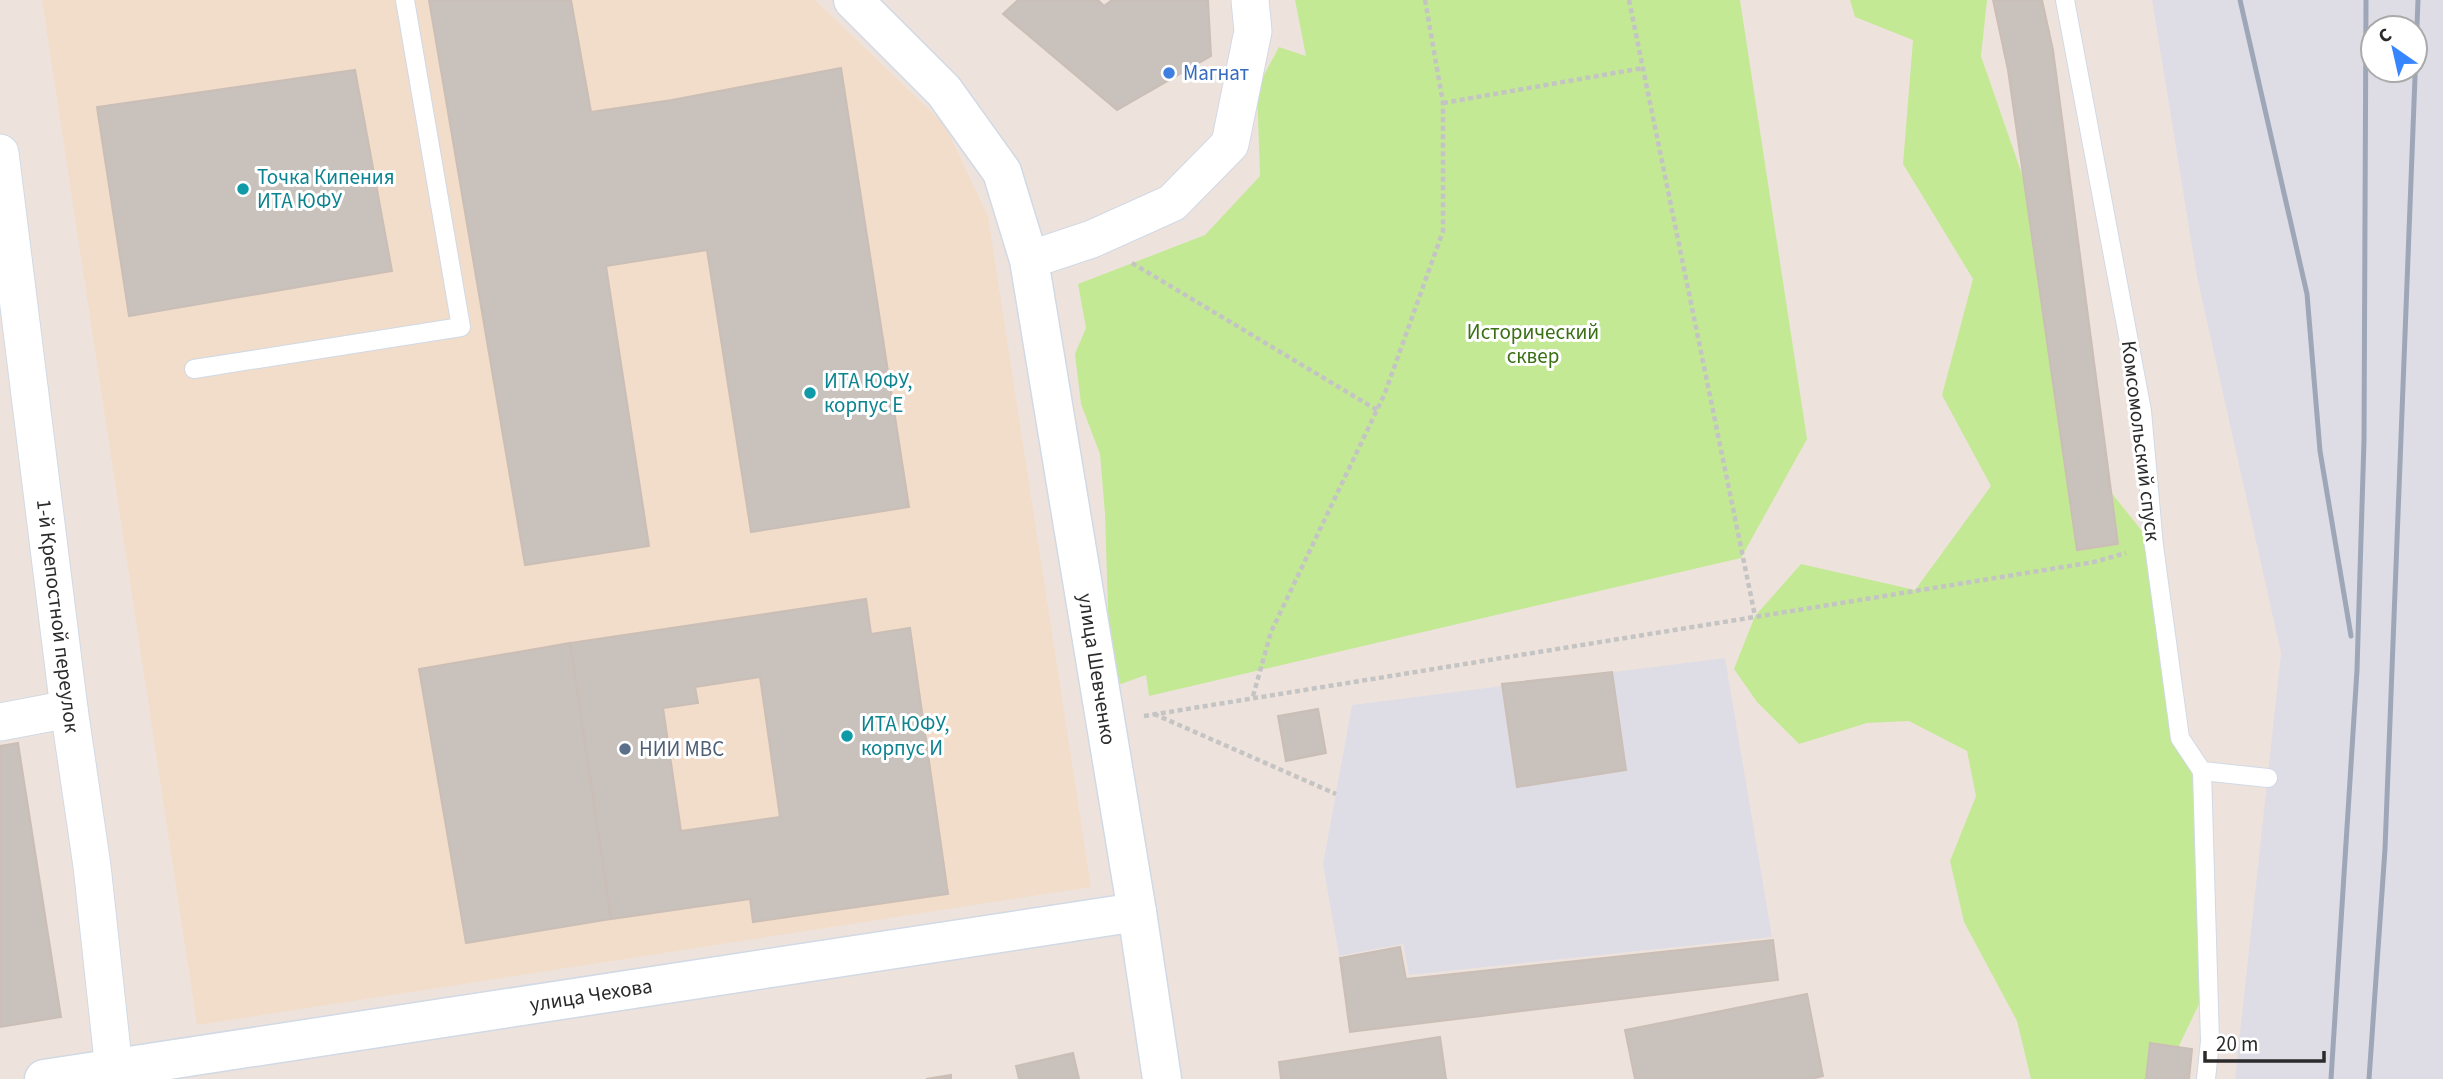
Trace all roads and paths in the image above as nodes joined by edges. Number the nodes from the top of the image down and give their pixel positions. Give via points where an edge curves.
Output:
1 (405, 0) edge
2 (853, 0) edge
3 (1425, 0) edge
4 (1629, 0) edge
5 (2065, 0) edge
6 (1252, 16) edge
7 (1643, 68) junction
8 (1443, 103) junction
9 (0, 153) edge
10 (1092, 239) junction
11 (1029, 260) junction
12 (194, 369) dead end
13 (1377, 410) junction
14 (2154, 546) junction
15 (1755, 616) junction
16 (1253, 696) junction
17 (69, 709) junction
18 (1153, 714) junction
19 (0, 722) edge
20 (1105, 722) junction
21 (2202, 771) junction
22 (2268, 778) dead end
23 (1336, 794) dead end
24 (1137, 912) junction
25 (115, 1074) edge
26 (44, 1079) edge
27 (1163, 1079) edge
28 (2206, 1079) edge

1 - 12 lane via 461,327
2 - 11 main road, улица Шевченко via 944,91 1002,172
3 - 8 path
4 - 7 path
5 - 14 lane, Комсомольский спуск via 2141,411
6 - 10 street via 1230,144 1172,203
7 - 8 path
7 - 15 path
8 - 13 path via 1443,231
9 - 17 street, 1-й Крепостной переулок
10 - 11 street
10 - 13 path
11 - 20 main road, улица Шевченко
13 - 16 path via 1270,632
14 - 15 path via 2094,562
14 - 21 lane, Комсомольский спуск via 2180,738
15 - 16 path
16 - 18 path
17 - 19 street
17 - 25 street, 1-й Крепостной переулок
18 - 20 path
18 - 23 path
20 - 24 main road, улица Шевченко
21 - 22 lane
21 - 28 lane via 2210,1041
24 - 25 main road, улица Чехова
24 - 27 main road, улица Шевченко
25 - 26 main road, улица Чехова

